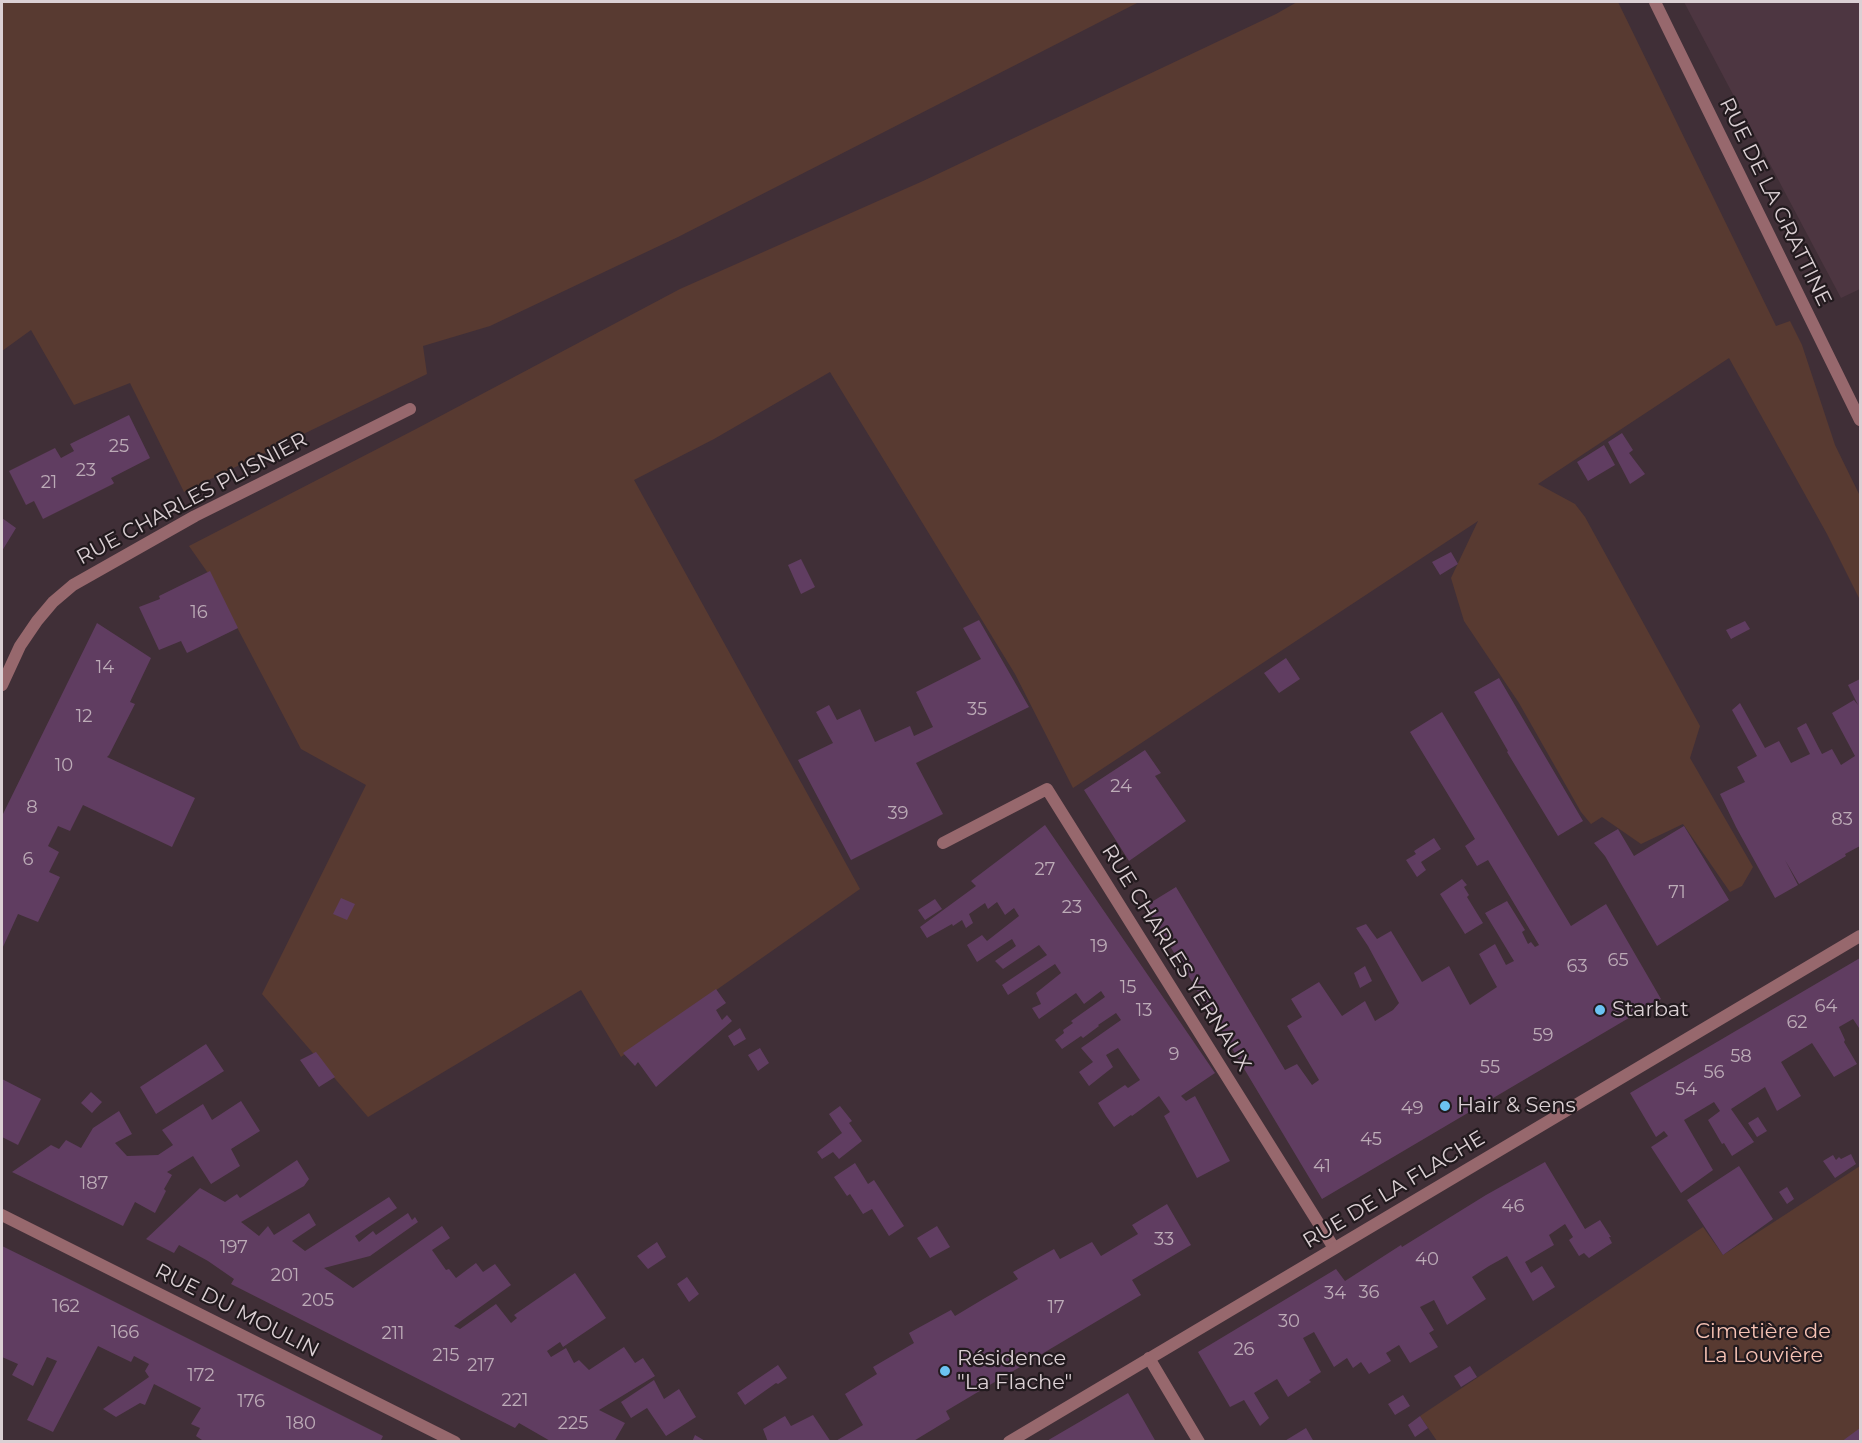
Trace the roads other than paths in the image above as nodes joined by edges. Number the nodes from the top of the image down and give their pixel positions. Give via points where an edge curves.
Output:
1 (1655, 2) edge
2 (410, 409) dead end
3 (1860, 420) edge
4 (2, 685) edge
5 (943, 843) dead end
6 (1860, 936) edge
7 (2, 1215) edge
8 (1334, 1248) junction
9 (1149, 1358) junction
10 (455, 1442) edge
11 (1009, 1442) edge
12 (1199, 1442) edge

1 - 3 street, RUE DE LA GRATTINE
2 - 4 street, RUE CHARLES PLISNIER via 195,516 74,585 37,621
5 - 8 street, RUE CHARLES YERNAUX via 1047,789
6 - 8 street, RUE DE LA FLACHE
7 - 10 street, RUE DU MOULIN
8 - 9 street, RUE DE LA FLACHE
9 - 11 street, RUE DE LA FLACHE
9 - 12 street

